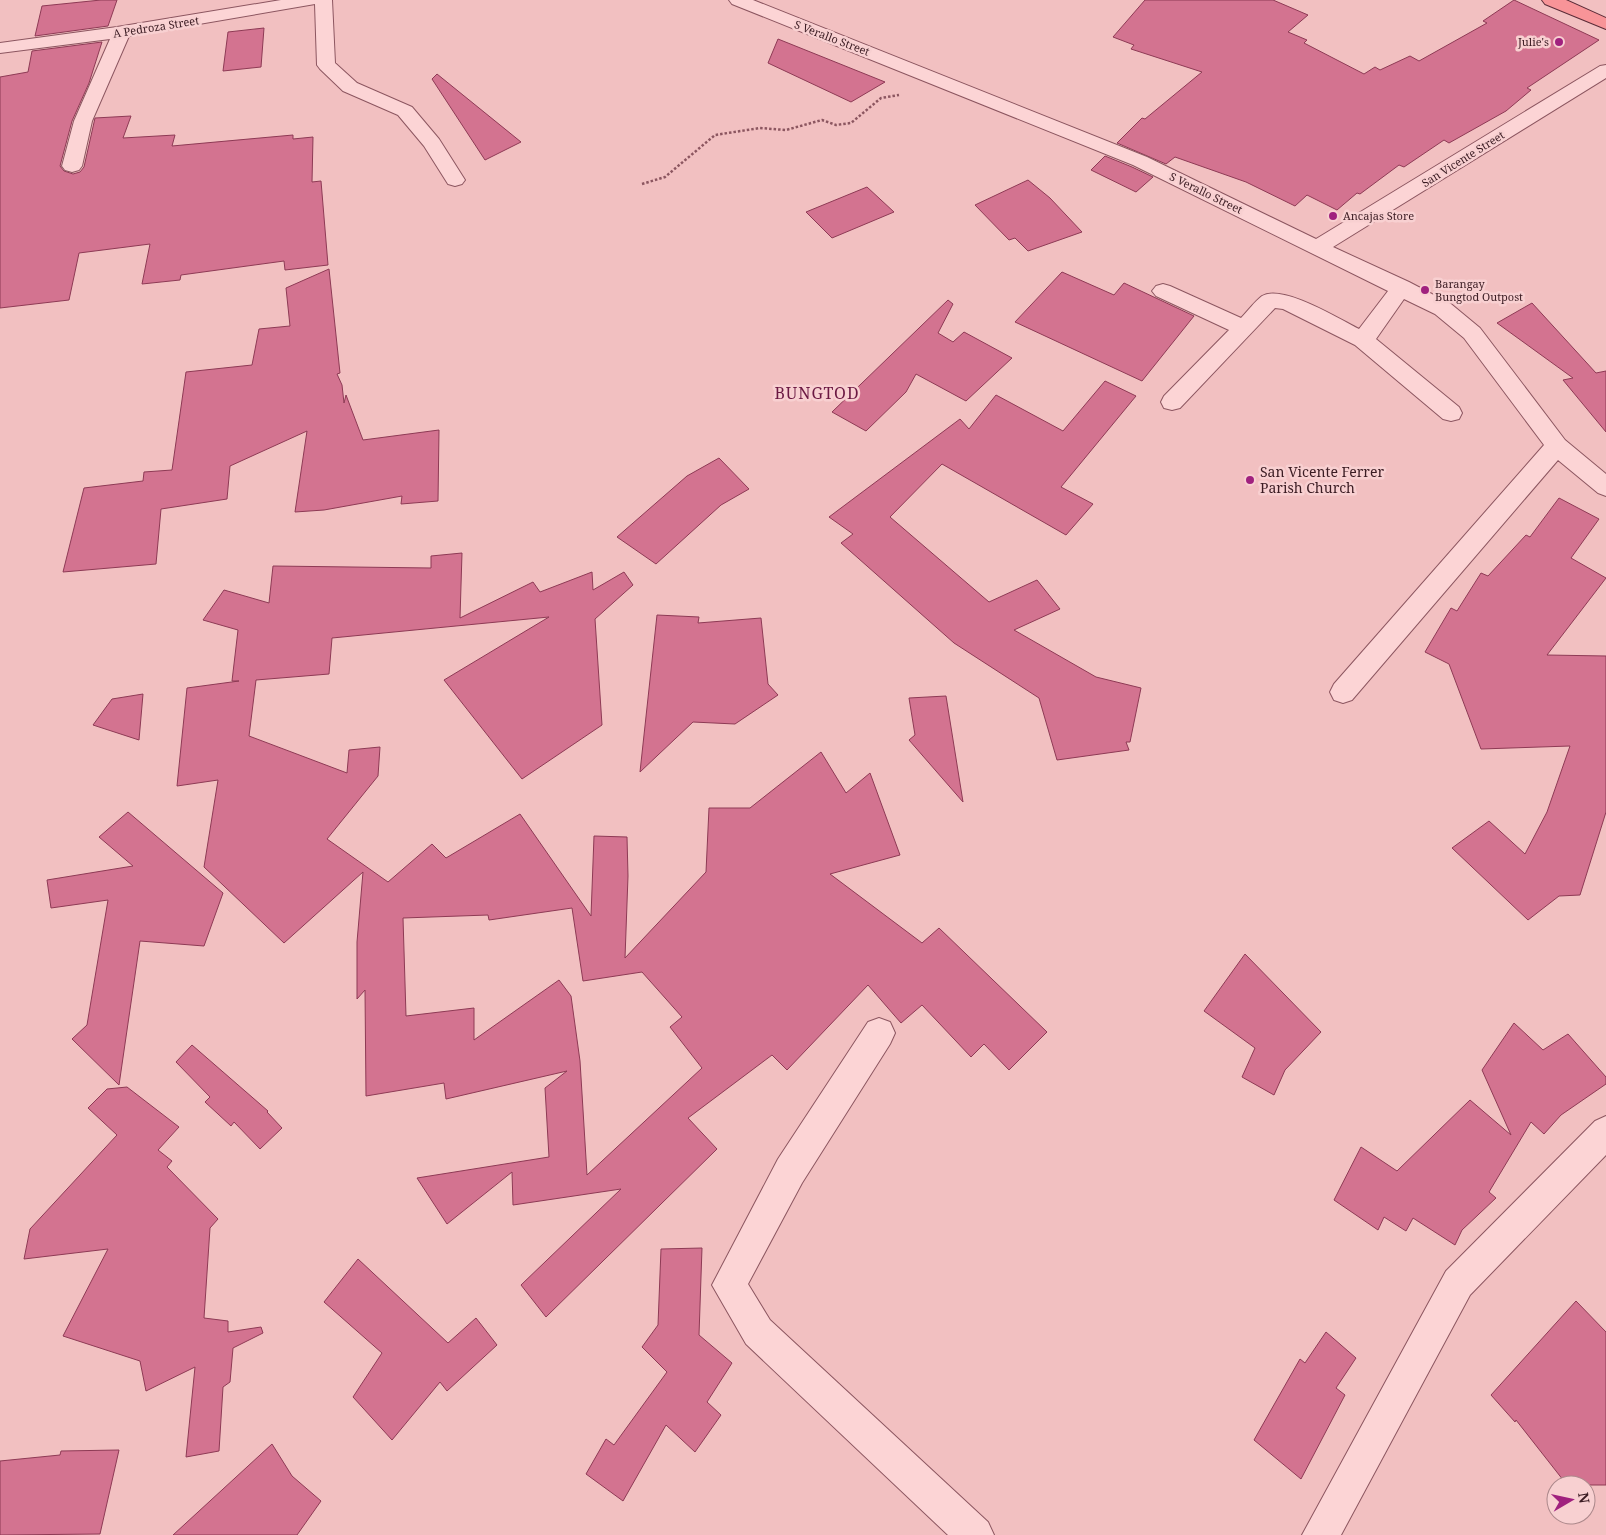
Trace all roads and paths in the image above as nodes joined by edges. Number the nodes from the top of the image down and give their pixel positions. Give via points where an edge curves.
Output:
1 (310, 0) edge
2 (323, 0) edge
3 (738, 0) edge
4 (1552, 0) edge
5 (1606, 24) edge
6 (122, 32) junction
7 (0, 48) edge
8 (1606, 70) edge
9 (956, 86) junction
10 (72, 166) dead end
11 (455, 180) dead end
12 (642, 184) dead end
13 (1319, 246) junction
14 (1402, 287) junction
15 (1163, 291) dead end
16 (1243, 328) junction
17 (1363, 340) junction
18 (1172, 402) dead end
19 (1451, 413) dead end
20 (1558, 446) junction
21 (1606, 487) edge
22 (1343, 692) dead end
23 (879, 1032) dead end
24 (1606, 1132) edge
25 (1323, 1533) edge
26 (975, 1535) edge

1 - 6 street, A Pedroza Street
2 - 11 street via 326,65 350,87 405,111 432,143
3 - 9 street, S Verallo Street
4 - 5 main road
6 - 7 street, A Pedroza Street
6 - 10 street via 83,121
8 - 13 street, San Vicente Street
9 - 12 path via 881,98 851,123 836,125 822,120 786,130 760,128 715,135 664,178
9 - 13 street, S Verallo Street via 1140,161
13 - 14 street, S Verallo Street
14 - 17 street
14 - 20 street, S Verallo Street via 1444,309 1472,333
15 - 16 street
16 - 17 street via 1270,301 1287,302
16 - 18 street
17 - 19 street
20 - 21 street, S Verallo Street
20 - 22 street
23 - 26 street via 790,1171 729,1285 758,1332
24 - 25 street via 1458,1283

